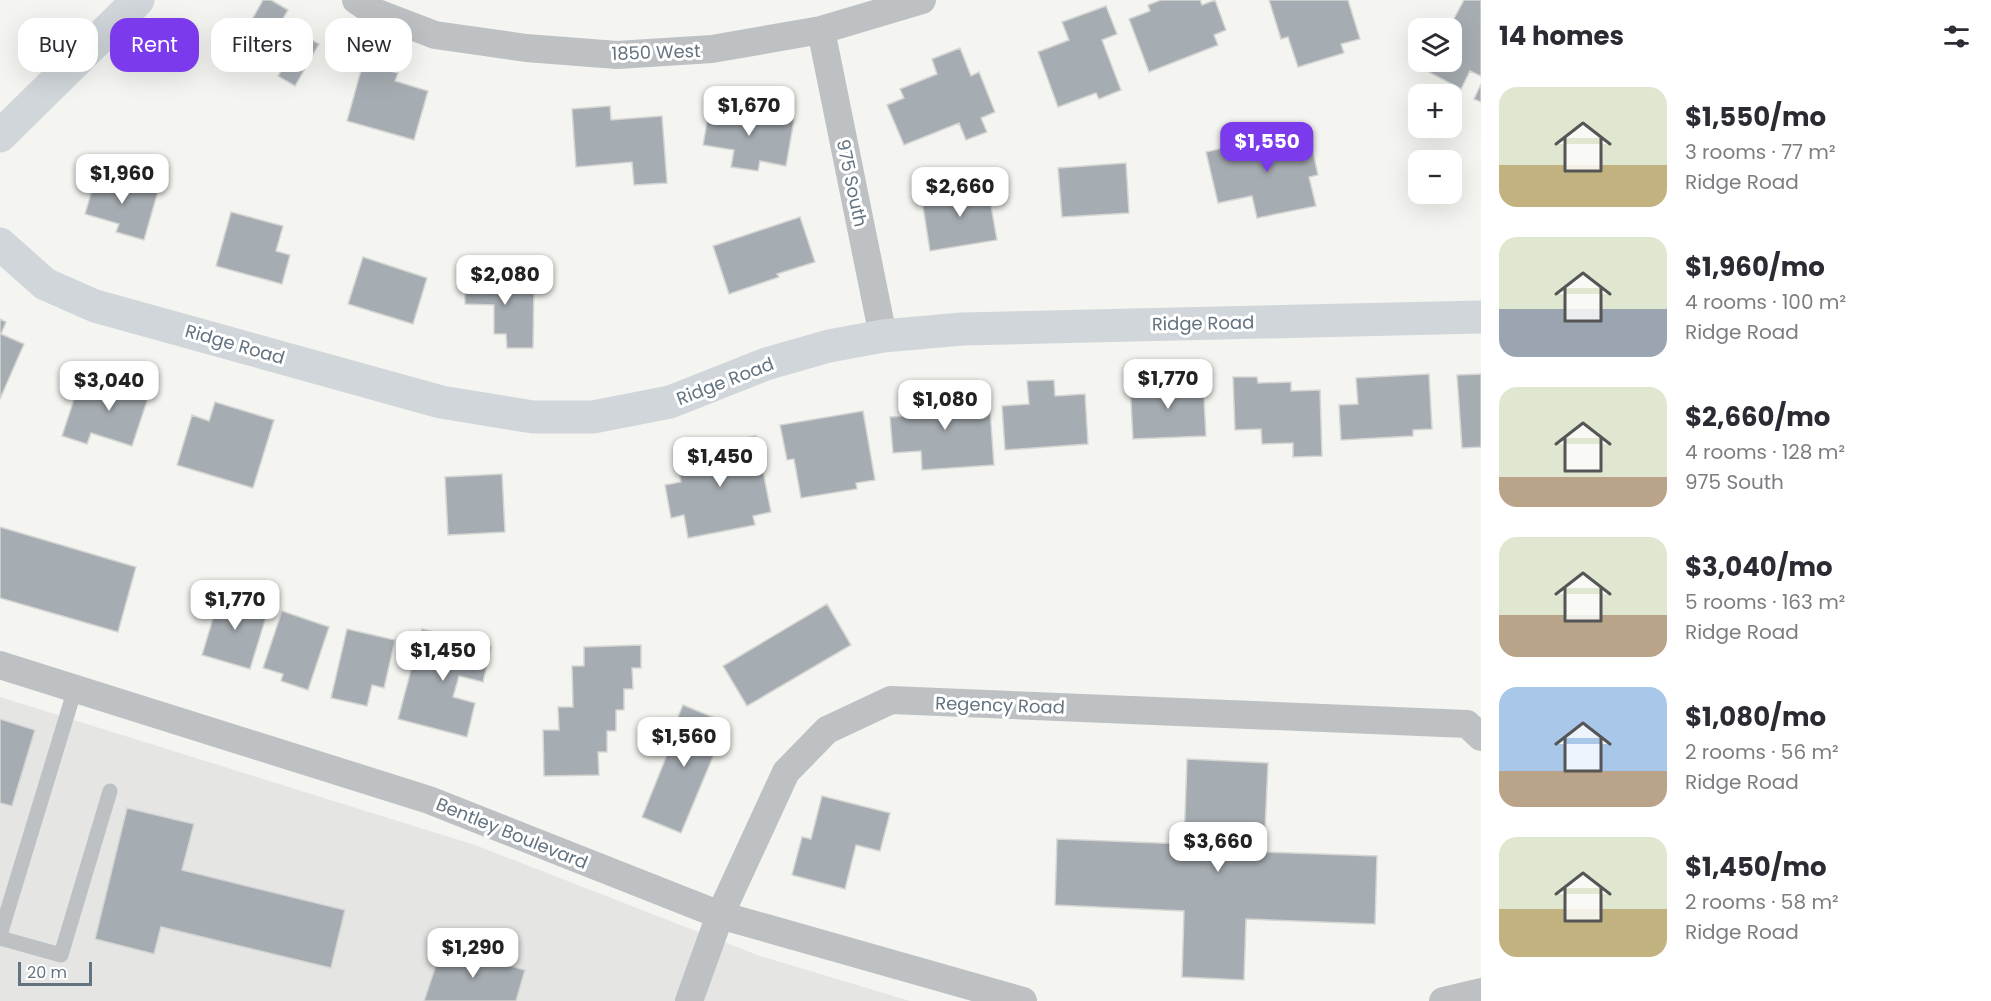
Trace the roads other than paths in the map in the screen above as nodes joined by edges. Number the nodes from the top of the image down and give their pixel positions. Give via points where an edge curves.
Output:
1 (138, 0) edge
2 (356, 0) edge
3 (922, 0) edge
4 (821, 30) junction
5 (0, 136) edge
6 (0, 244) edge
7 (1481, 317) edge
8 (883, 336) junction
9 (0, 665) edge
10 (75, 688) junction
11 (1481, 737) edge
12 (110, 790) dead end
13 (720, 915) junction
14 (0, 937) edge
15 (1481, 992) edge
16 (689, 1001) edge
17 (1023, 1001) edge
18 (1443, 1001) edge

1 - 5 street
2 - 4 street, 1850 West via 372,11 435,34 526,48 617,55 712,50
3 - 4 street, 1850 West
4 - 8 street, 975 South
6 - 8 street, Ridge Road via 45,284 95,306 441,402 533,417 593,417 670,402 766,364 828,346
7 - 8 street, Ridge Road via 962,329
9 - 10 street, Bentley Boulevard
10 - 13 street, Bentley Boulevard via 429,800
10 - 14 lane
11 - 13 street, Regency Road via 1467,724 891,700 827,730 786,772
12 - 14 lane via 61,955
13 - 16 street, Regency Road
13 - 17 street, Bentley Boulevard
15 - 18 street

